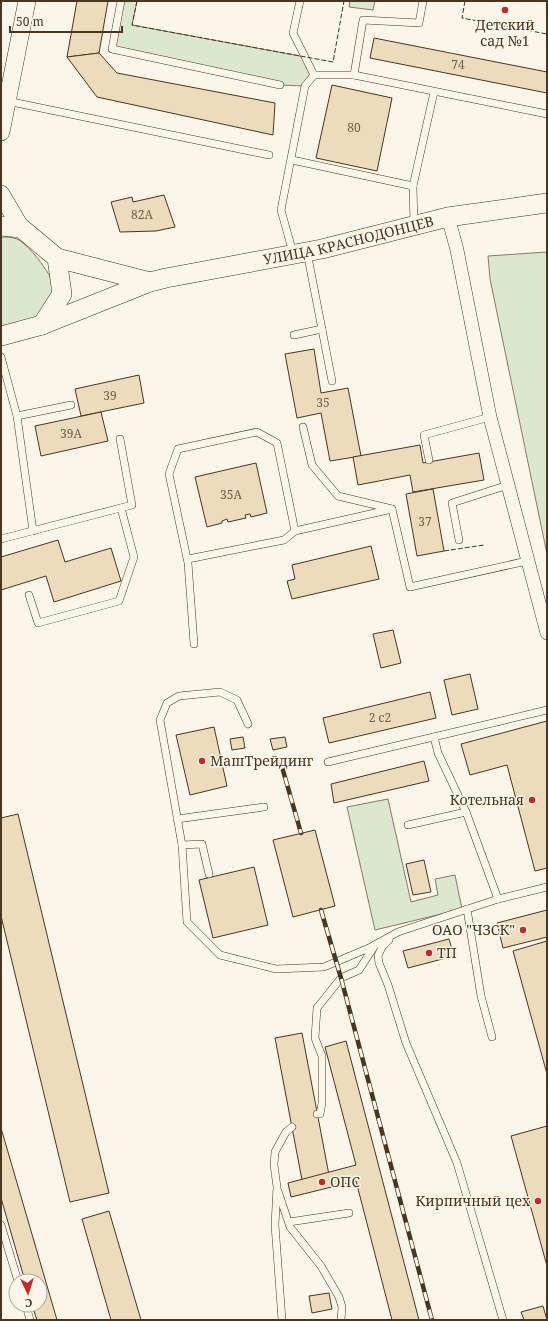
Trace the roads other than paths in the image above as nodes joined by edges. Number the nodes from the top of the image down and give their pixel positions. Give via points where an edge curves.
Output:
1 (27, 1) edge
2 (121, 1) edge
3 (300, 1) edge
4 (423, 1) edge
5 (314, 75) junction
6 (354, 75) junction
7 (280, 85) dead end
8 (434, 92) junction
9 (7, 101) junction
10 (547, 114) edge
11 (1, 132) edge
12 (269, 155) dead end
13 (292, 160) junction
14 (413, 186) junction
15 (1, 194) edge
16 (547, 203) edge
17 (448, 218) junction
18 (414, 225) junction
19 (1, 226) edge
20 (21, 228) junction
21 (300, 253) junction
22 (57, 258) junction
23 (150, 282) junction
24 (42, 325) junction
25 (322, 329) junction
26 (294, 335) dead end
27 (1, 336) edge
28 (1, 357) edge
29 (332, 381) dead end
30 (71, 405) dead end
31 (17, 416) junction
32 (490, 417) junction
33 (303, 427) dead end
34 (120, 439) dead end
35 (430, 460) dead end
36 (508, 485) junction
37 (121, 508) junction
38 (392, 509) junction
39 (33, 531) junction
40 (295, 531) junction
41 (1, 539) edge
42 (459, 540) dead end
43 (188, 559) junction
44 (527, 561) junction
45 (29, 595) dead end
46 (547, 633) edge
47 (194, 644) dead end
48 (547, 710) edge
49 (248, 724) dead end
50 (434, 737) junction
51 (328, 762) dead end
52 (264, 807) dead end
53 (466, 812) junction
54 (177, 819) junction
55 (408, 825) dead end
56 (182, 845) junction
57 (209, 874) dead end
58 (547, 887) edge
59 (498, 899) junction
60 (467, 909) junction
61 (398, 932) junction
62 (376, 944) junction
63 (492, 1037) dead end
64 (317, 1114) dead end
65 (292, 1127) dead end
66 (277, 1187) junction
67 (349, 1213) dead end
68 (289, 1222) junction
69 (1, 1225) edge
70 (16, 1273) edge
71 (282, 1320) edge
72 (341, 1320) edge
73 (503, 1320) edge

1 - 9 street
2 - 7 lane via 112,49
3 - 5 lane via 293,34
4 - 6 lane via 419,24 363,20
5 - 6 lane
5 - 13 lane via 305,86
6 - 8 lane
8 - 10 lane
8 - 14 lane
9 - 11 street
9 - 12 lane
13 - 14 lane
13 - 21 lane via 281,210
14 - 18 lane
15 - 20 street
16 - 17 main road, УЛИЦА КРАСНОДОНЦЕВ
17 - 18 main road, УЛИЦА КРАСНОДОНЦЕВ
17 - 32 street via 457,250
18 - 21 main road, УЛИЦА КРАСНОДОНЦЕВ via 362,240
19 - 20 main road
20 - 22 main road
21 - 23 main road, УЛИЦА КРАСНОДОНЦЕВ
21 - 25 lane
22 - 23 main road, УЛИЦА КРАСНОДОНЦЕВ
22 - 24 main road via 62,294
23 - 24 main road, УЛИЦА КРАСНОДОНЦЕВ
24 - 27 main road, УЛИЦА КРАСНОДОНЦЕВ
25 - 26 lane
25 - 29 lane
28 - 31 lane
30 - 31 lane
31 - 39 lane
32 - 35 lane via 424,435
32 - 36 street
33 - 38 lane via 312,465 338,496
34 - 37 lane via 132,505
36 - 42 lane via 452,503
36 - 44 street
37 - 39 lane
37 - 45 lane via 134,557 119,601 38,623
38 - 40 lane
38 - 44 lane via 410,587
39 - 41 lane
40 - 43 lane via 284,540
40 - 43 lane via 277,442 257,432 178,449 169,474
43 - 47 lane
44 - 46 street
48 - 50 lane
49 - 54 lane via 238,700 220,692 178,696 167,703 160,720
50 - 51 lane
50 - 53 lane via 438,753
52 - 54 lane
53 - 55 lane
53 - 59 lane
54 - 56 lane
56 - 57 lane via 202,844
56 - 62 lane via 187,922 220,955 276,969 324,967
58 - 59 lane
59 - 60 lane
60 - 61 lane
60 - 63 lane via 481,996
61 - 62 lane
61 - 73 lane via 382,947 378,956 379,963 406,1043 457,1163
62 - 64 lane via 359,970 341,978 317,1008 315,1038 322,1056 322,1103 320,1114
65 - 66 lane via 286,1132 275,1152
66 - 68 lane
66 - 71 lane via 275,1225
67 - 68 lane
68 - 72 lane via 321,1266 338,1297 342,1307
69 - 70 lane

